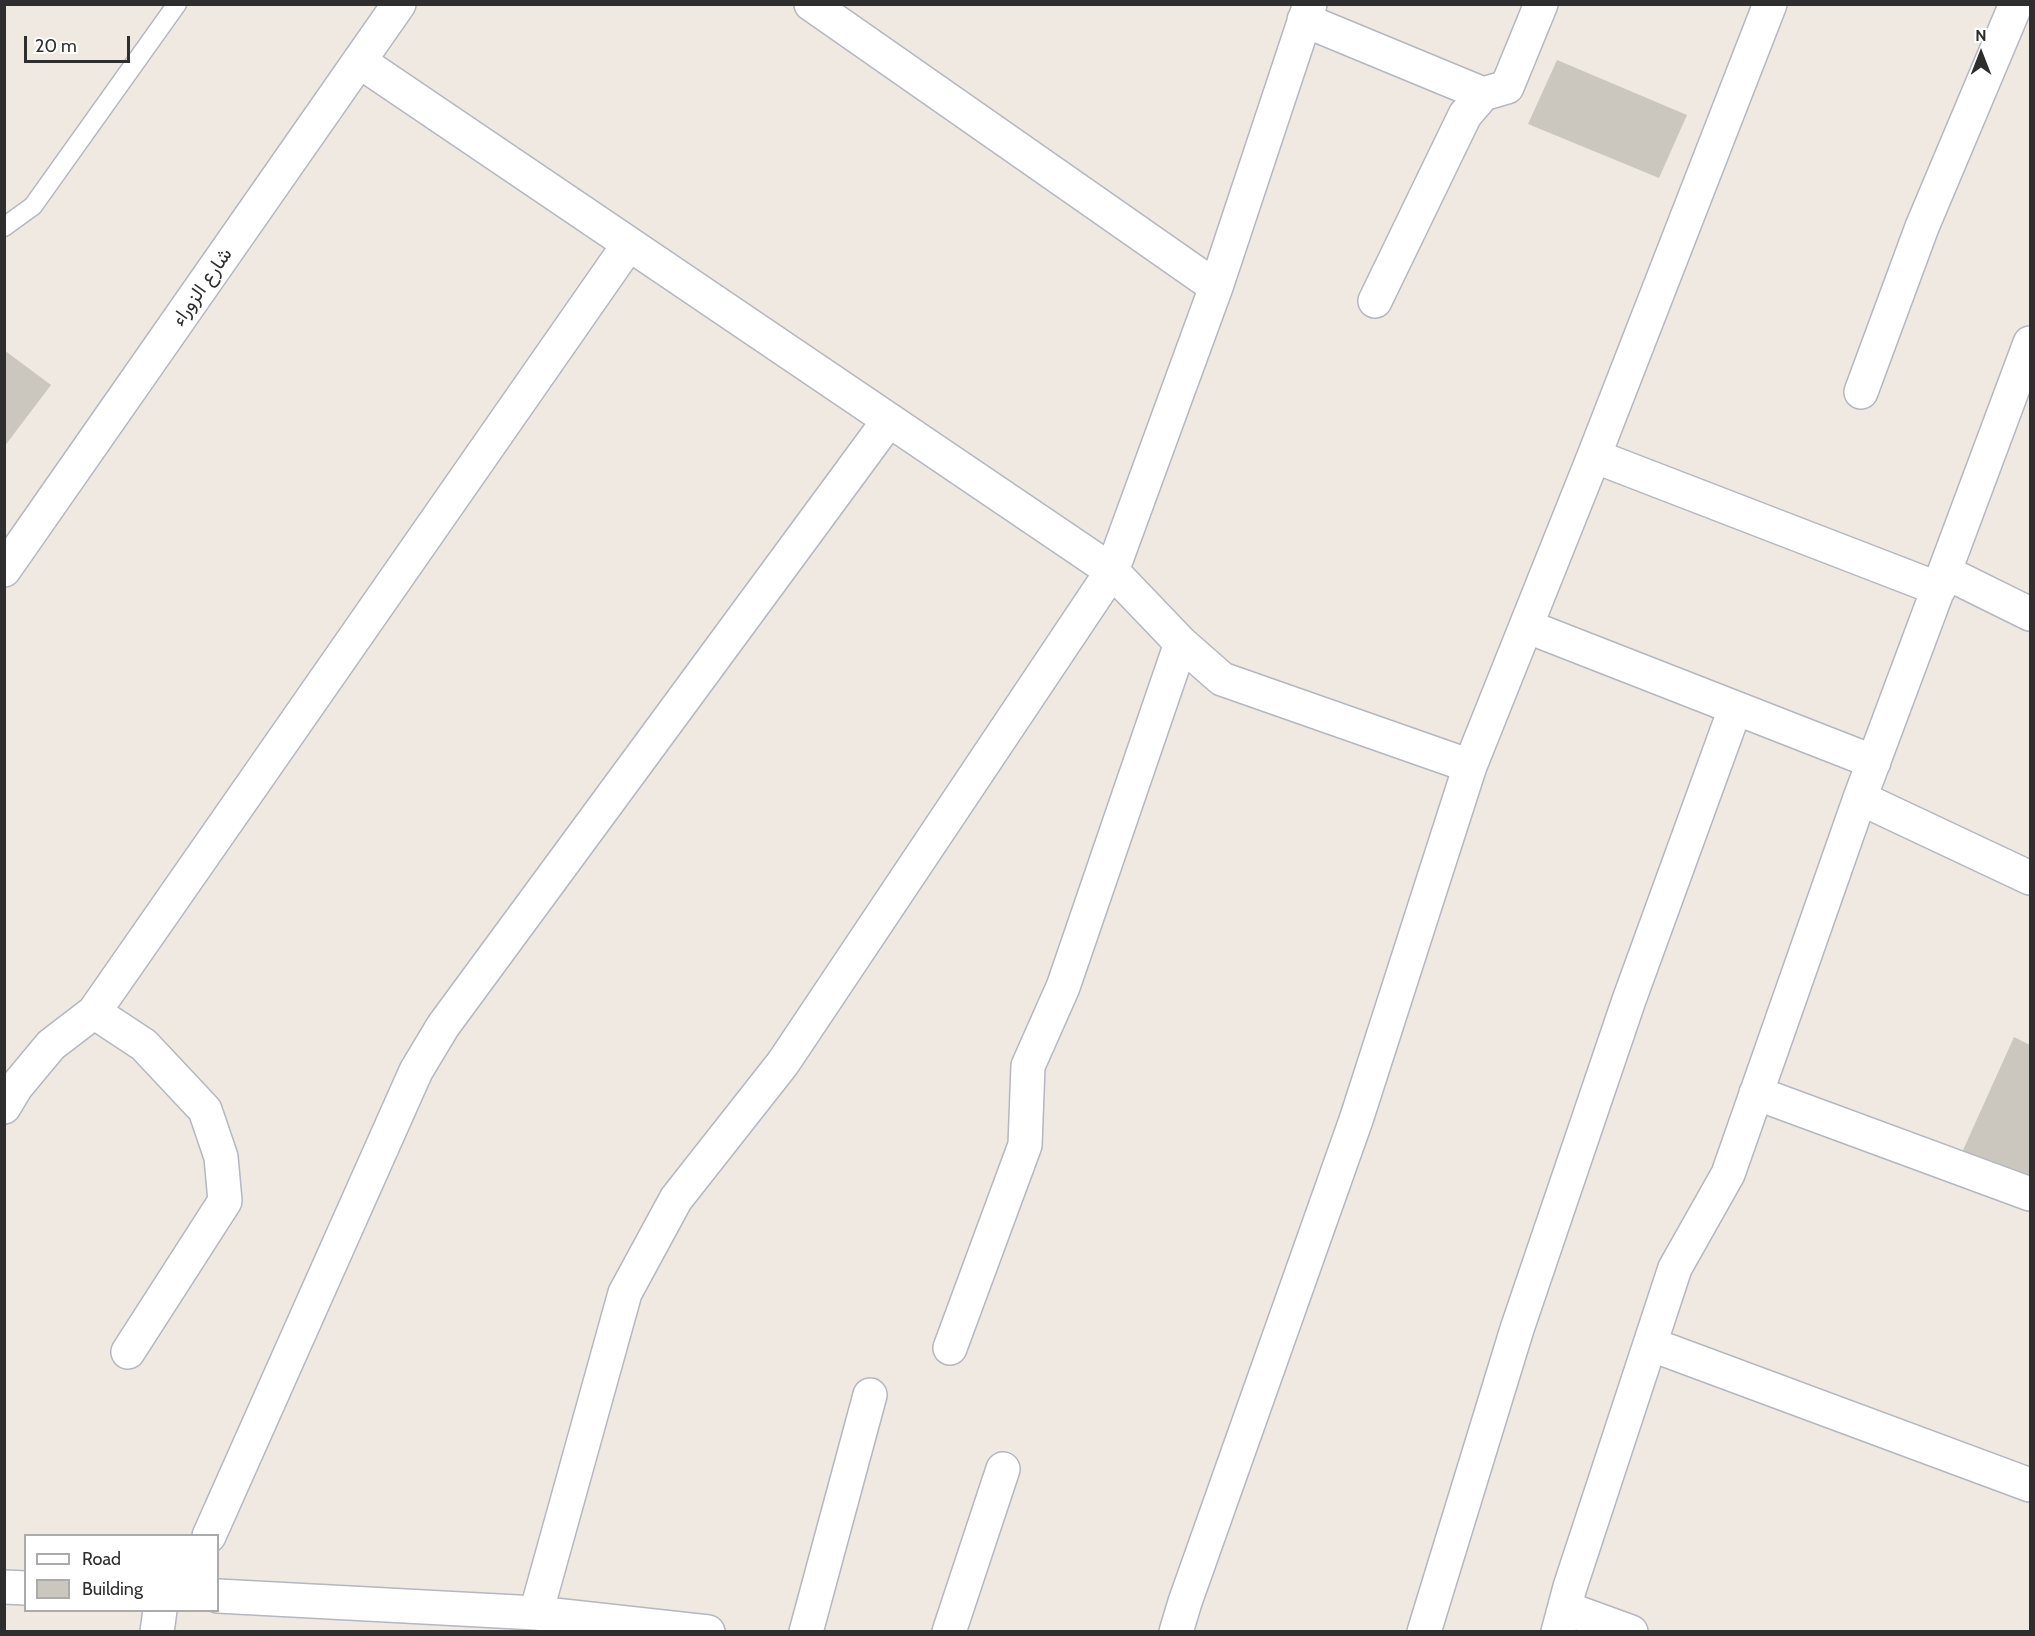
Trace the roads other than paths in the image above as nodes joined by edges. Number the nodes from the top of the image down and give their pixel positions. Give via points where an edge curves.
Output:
1 (399, 4) edge
2 (812, 4) edge
3 (1541, 4) edge
4 (1770, 4) edge
5 (2016, 4) edge
6 (172, 7) edge
7 (1307, 12) edge
8 (359, 61) junction
9 (1483, 94) junction
10 (4, 227) edge
11 (629, 244) junction
12 (1216, 287) junction
13 (1376, 301) dead end
14 (2031, 343) edge
15 (1861, 392) dead end
16 (889, 420) junction
17 (1594, 456) junction
18 (4, 570) edge
19 (1112, 571) junction
20 (1942, 581) junction
21 (2031, 614) edge
22 (1526, 626) junction
23 (1181, 643) junction
24 (1736, 709) junction
25 (1874, 762) junction
26 (1470, 766) junction
27 (1860, 798) junction
28 (2031, 878) edge
29 (94, 1012) junction
30 (1756, 1093) junction
31 (4, 1107) edge
32 (2031, 1194) edge
33 (1650, 1344) junction
34 (950, 1348) dead end
35 (128, 1352) dead end
36 (870, 1395) dead end
37 (1003, 1469) dead end
38 (2031, 1485) edge
39 (210, 1534) edge
40 (4, 1587) edge
41 (24, 1588) edge
42 (219, 1596) edge
43 (160, 1612) edge
44 (536, 1613) junction
45 (428, 1619) edge
46 (1561, 1620) edge
47 (157, 1632) edge
48 (708, 1632) edge
49 (806, 1632) edge
50 (949, 1632) edge
51 (1176, 1632) edge
52 (1424, 1632) edge
53 (1631, 1632) edge

1 - 8 street, شارع الزوراء
2 - 12 street
3 - 9 street via 1507,87
4 - 17 street
5 - 15 street via 1922,227
6 - 10 lane via 33,206
7 - 9 street
7 - 12 street
8 - 11 street
8 - 18 street, شارع الزوراء
9 - 13 street via 1465,115
11 - 16 street
11 - 29 street
12 - 19 street
14 - 20 street
16 - 19 street
16 - 39 street via 443,1026 416,1071
17 - 20 street
17 - 22 street
19 - 23 street
19 - 44 street via 783,1063 676,1199 625,1293
20 - 21 street
20 - 25 street
22 - 24 street
22 - 26 street
23 - 26 street via 1221,679
23 - 34 street via 1063,987 1028,1066 1025,1145
24 - 25 street
24 - 52 street via 1629,1000 1517,1329
25 - 27 street
26 - 51 street via 1356,1120
27 - 28 street
27 - 30 street
29 - 31 street via 51,1045
29 - 35 street via 144,1045 206,1110 221,1157 225,1202
30 - 32 street
30 - 33 street via 1728,1174 1675,1268
33 - 38 street
33 - 46 street
36 - 49 street
37 - 50 street
40 - 41 street
42 - 45 street
43 - 47 street
44 - 45 street
44 - 48 street
46 - 53 street

